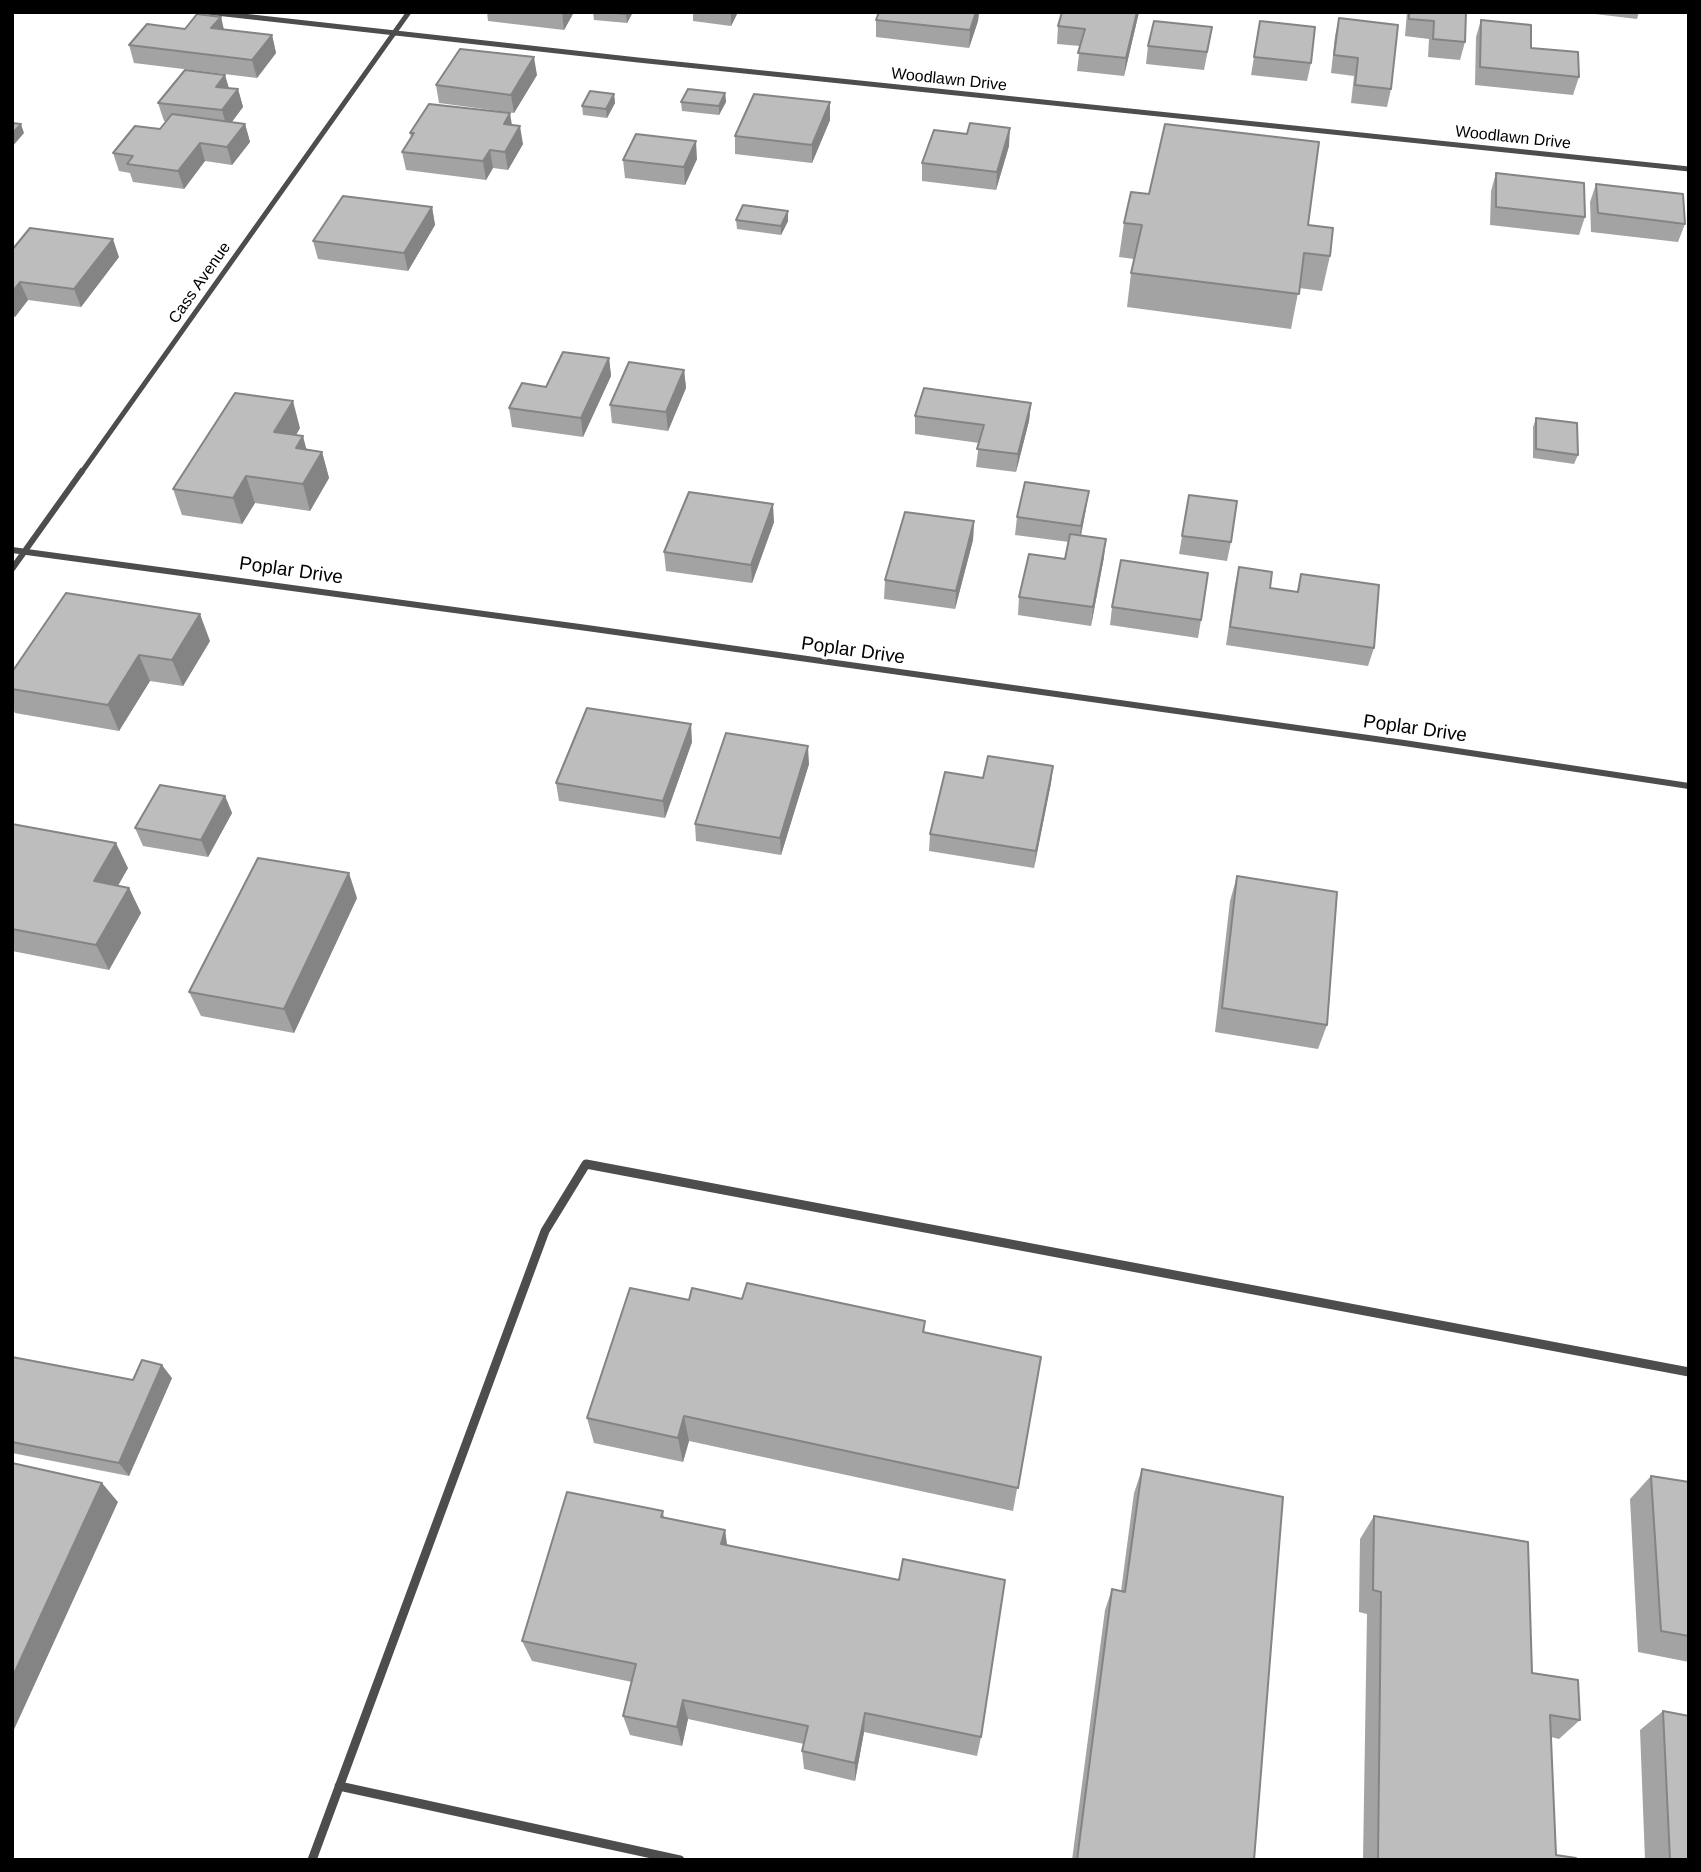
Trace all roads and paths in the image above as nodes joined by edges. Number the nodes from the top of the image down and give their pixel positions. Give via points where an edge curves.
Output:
1 (207, 12) edge
2 (409, 12) edge
3 (395, 32) junction
4 (1689, 169) edge
5 (12, 550) edge
6 (25, 552) junction
7 (12, 569) edge
8 (1689, 786) edge
9 (1689, 1372) edge
10 (339, 1786) junction
11 (312, 1860) edge
12 (680, 1860) edge

1 - 3 street, Woodlawn Drive
2 - 3 street, Cass Avenue
3 - 4 street, Woodlawn Drive
3 - 6 street, Cass Avenue
5 - 6 street, Poplar Drive
6 - 7 street, Cass Avenue
6 - 8 street, Poplar Drive
9 - 10 street via 586,1164 545,1231
10 - 11 street
10 - 12 street

